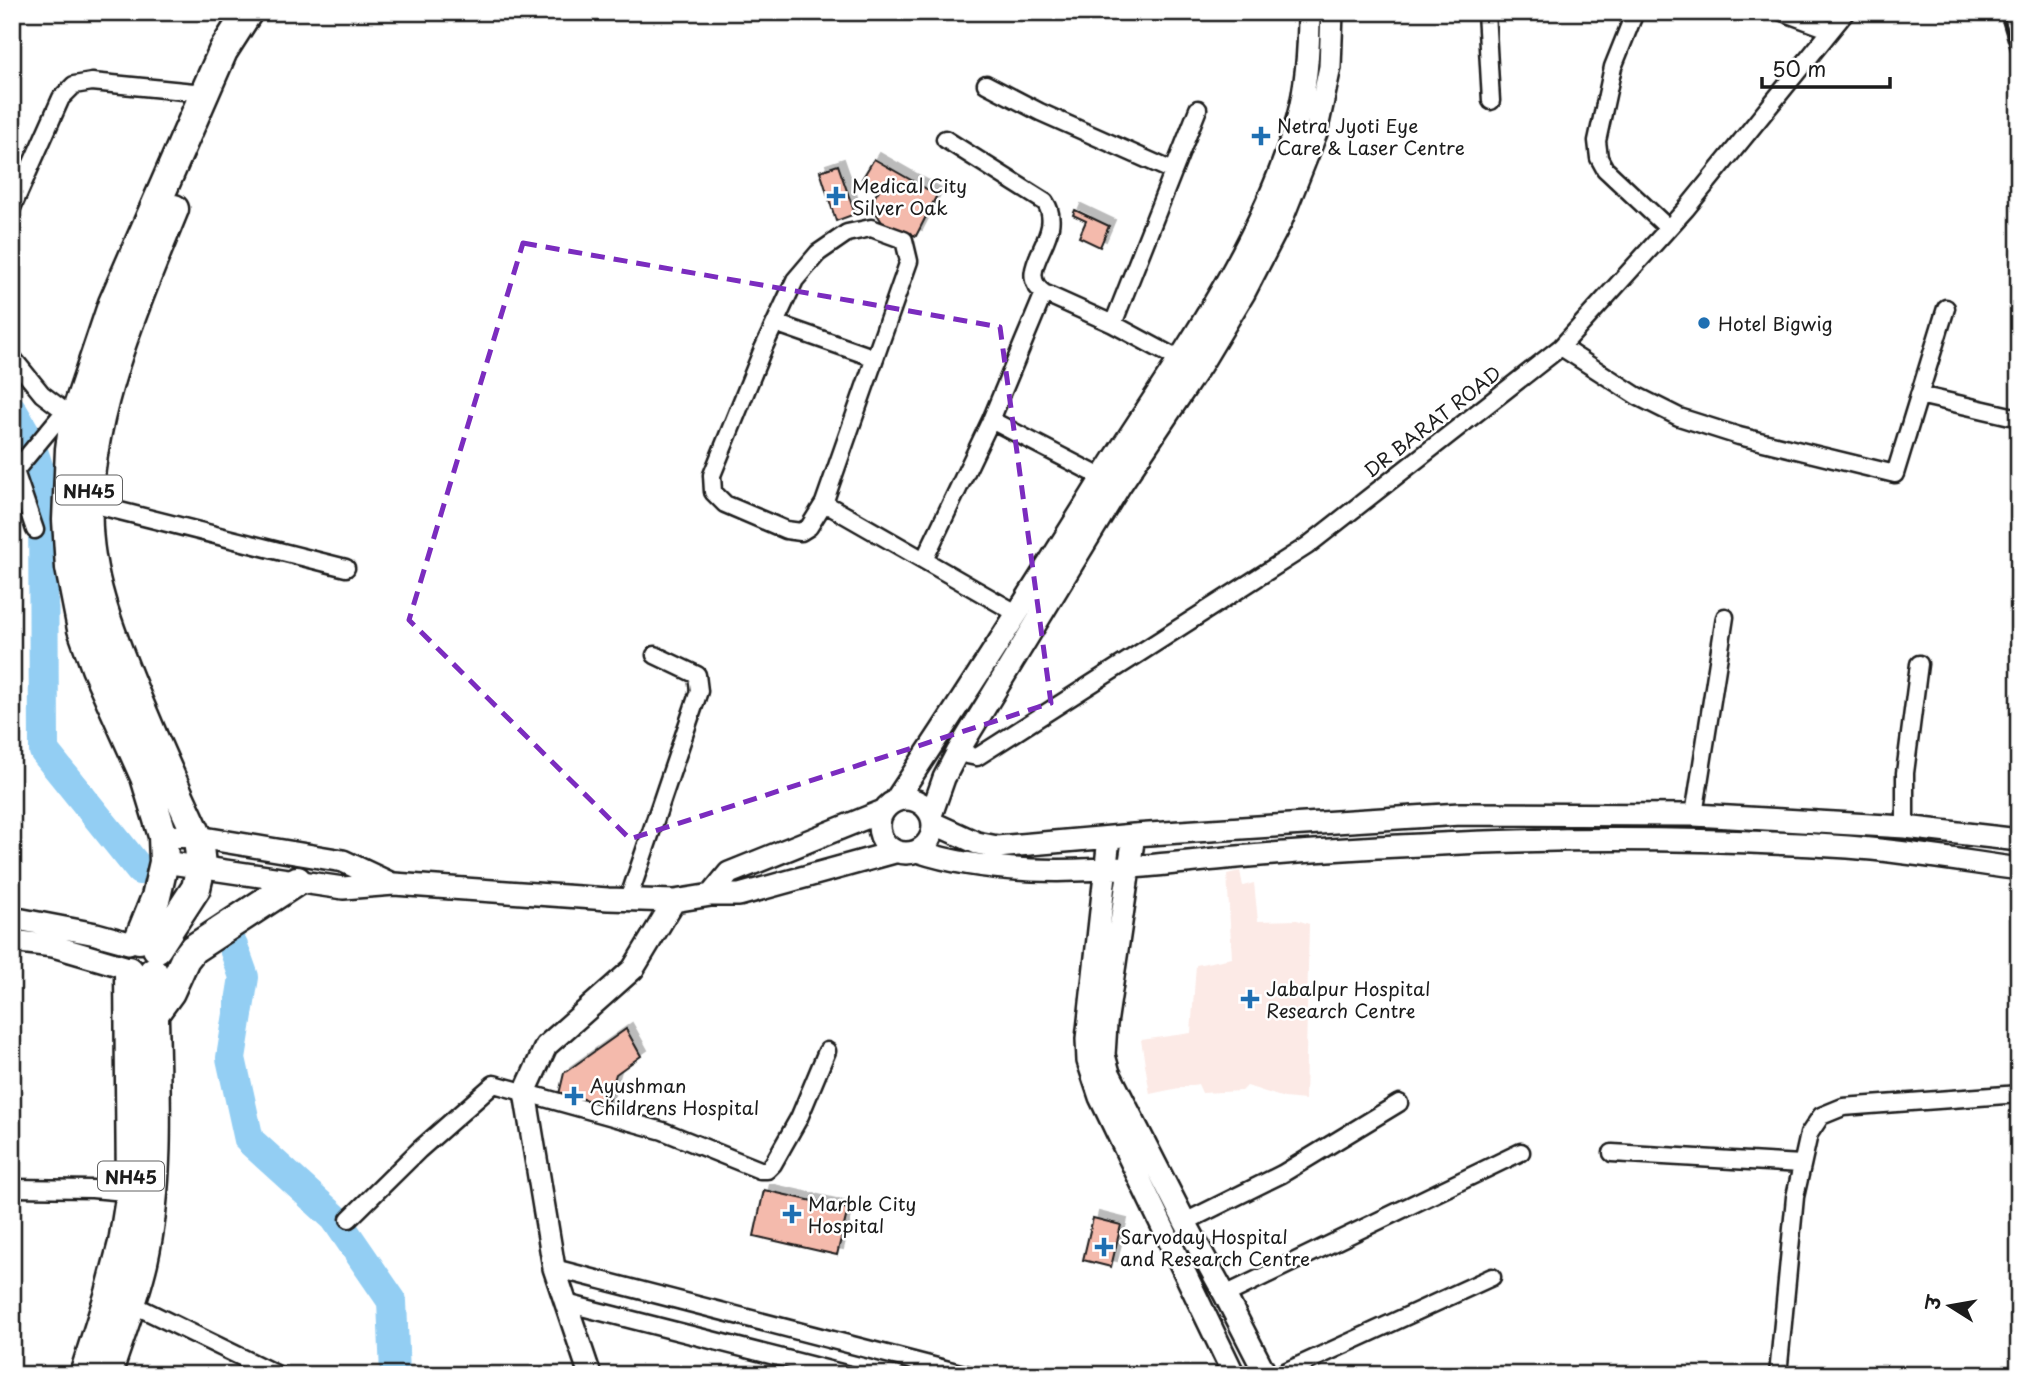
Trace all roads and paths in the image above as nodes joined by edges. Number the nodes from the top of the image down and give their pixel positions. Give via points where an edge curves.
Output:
1 (1309, 12) edge
2 (1332, 12) edge
3 (1486, 12) edge
4 (1635, 12) edge
5 (1782, 12) edge
6 (1846, 12) edge
7 (244, 19) edge
8 (1831, 30) junction
9 (986, 84) dead end
10 (204, 93) junction
11 (1492, 102) dead end
12 (1198, 109) dead end
13 (945, 139) dead end
14 (1173, 171) junction
15 (12, 208) edge
16 (1668, 228) junction
17 (1044, 293) junction
18 (1946, 308) dead end
19 (775, 323) junction
20 (1113, 324) junction
21 (1561, 347) junction
22 (12, 357) edge
23 (875, 358) junction
24 (1178, 359) junction
25 (1919, 395) junction
26 (2019, 418) edge
27 (990, 420) junction
28 (78, 421) junction
29 (13, 465) edge
30 (1103, 478) junction
31 (88, 503) junction
32 (824, 503) junction
33 (35, 530) dead end
34 (924, 560) junction
35 (346, 568) dead end
36 (1018, 614) junction
37 (1725, 617) dead end
38 (654, 655) dead end
39 (1919, 664) dead end
40 (957, 753) junction
41 (889, 806) junction
42 (1695, 814) junction
43 (932, 819) junction
44 (1905, 827) junction
45 (1135, 835) junction
46 (198, 837) junction
47 (1109, 838) junction
48 (2019, 840) edge
49 (164, 849) junction
50 (917, 851) junction
51 (895, 852) junction
52 (201, 866) junction
53 (1130, 867) junction
54 (2019, 869) edge
55 (1105, 871) junction
56 (297, 881) junction
57 (394, 884) junction
58 (711, 895) junction
59 (628, 900) junction
60 (674, 901) junction
61 (12, 918) edge
62 (12, 941) edge
63 (139, 957) junction
64 (154, 1014) junction
65 (827, 1052) dead end
66 (525, 1092) junction
67 (2019, 1094) edge
68 (1399, 1103) dead end
69 (1521, 1152) dead end
70 (1612, 1153) dead end
71 (1802, 1164) junction
72 (12, 1188) edge
73 (141, 1193) junction
74 (349, 1219) dead end
75 (1185, 1222) junction
76 (554, 1268) junction
77 (1492, 1277) dead end
78 (1226, 1295) junction
79 (130, 1303) junction
80 (565, 1303) junction
81 (84, 1375) edge
82 (107, 1375) edge
83 (278, 1375) edge
84 (590, 1375) edge
85 (849, 1375) edge
86 (968, 1375) edge
87 (1234, 1375) edge
88 (1266, 1375) edge
89 (1278, 1375) edge
90 (1778, 1375) edge

1 - 24 street via 1298,116 1271,192 1231,275
2 - 40 street via 1330,67 1317,133 1281,221 1200,366 1119,487
3 - 11 street
4 - 16 street via 1613,67 1597,141 1599,158
5 - 8 street
6 - 8 street, DR BARAT ROAD
7 - 10 highway, NH45
7 - 28 highway, NH45 via 238,52 120,346
8 - 16 street, DR BARAT ROAD
9 - 14 street
10 - 15 street via 92,82 74,85 61,98
10 - 28 highway, NH45 via 113,303
12 - 14 street
13 - 17 street via 1045,202 1051,211 1052,221 1032,279
14 - 20 street
16 - 21 street, DR BARAT ROAD
17 - 20 street
17 - 27 street
18 - 25 street
19 - 23 street
19 - 23 street via 795,280 818,253 847,233 871,228 889,233 904,240 909,261
19 - 32 street via 712,475 713,492 725,503 801,532
20 - 24 street
21 - 25 street via 1637,396 1679,416 1739,436 1895,474
21 - 40 street, DR BARAT ROAD via 1307,546 977,757
22 - 28 street via 42,394
23 - 32 street
24 - 30 street
25 - 26 street
27 - 30 street
27 - 34 street
28 - 29 street
28 - 31 highway, NH45
28 - 49 highway, NH45 via 70,449 67,520 82,629 145,777
29 - 33 street
30 - 36 street
31 - 35 street
31 - 46 highway, NH45 via 98,594 132,686
32 - 34 street
34 - 36 street
36 - 41 street
37 - 42 street
38 - 59 street via 697,675 699,691
39 - 44 street via 1905,773
40 - 43 street
41 - 43 street via 902,799 919,802
41 - 51 street via 878,826 879,834
41 - 58 street via 729,873
42 - 44 street
42 - 45 street via 1460,814
43 - 47 street via 977,843 997,847
43 - 50 street via 929,841
44 - 48 street
45 - 47 street
45 - 53 street
46 - 49 street
46 - 52 highway, NH45
46 - 57 street via 343,861
47 - 55 street
49 - 52 street
49 - 63 highway, NH45
50 - 51 street
50 - 55 street via 968,865
51 - 58 street via 739,895
52 - 56 street
52 - 63 highway, NH45 via 196,888
53 - 54 street via 1485,842 1695,841 1848,847
53 - 55 street
53 - 75 street via 1104,1055 1108,1073
55 - 87 street via 1088,1061 1100,1097
56 - 57 street via 343,888
56 - 64 highway via 193,949
57 - 59 street
58 - 60 street
59 - 60 street
60 - 66 street via 633,969 546,1046
61 - 63 street via 85,932
62 - 63 street
63 - 64 highway, NH45
63 - 73 highway, NH45
64 - 73 highway, NH45
65 - 66 street via 799,1118 767,1170 654,1128
66 - 74 street via 494,1084
66 - 76 street
67 - 71 street via 1843,1107 1821,1116 1809,1133
68 - 75 street via 1282,1174
69 - 78 street
70 - 71 street
71 - 90 street
72 - 73 street
73 - 79 highway, NH45 via 143,1263
73 - 81 highway, NH45
75 - 78 street
76 - 80 street
76 - 86 street
77 - 89 street
78 - 88 street
79 - 82 highway, NH45
79 - 83 street
80 - 84 street
80 - 85 street

